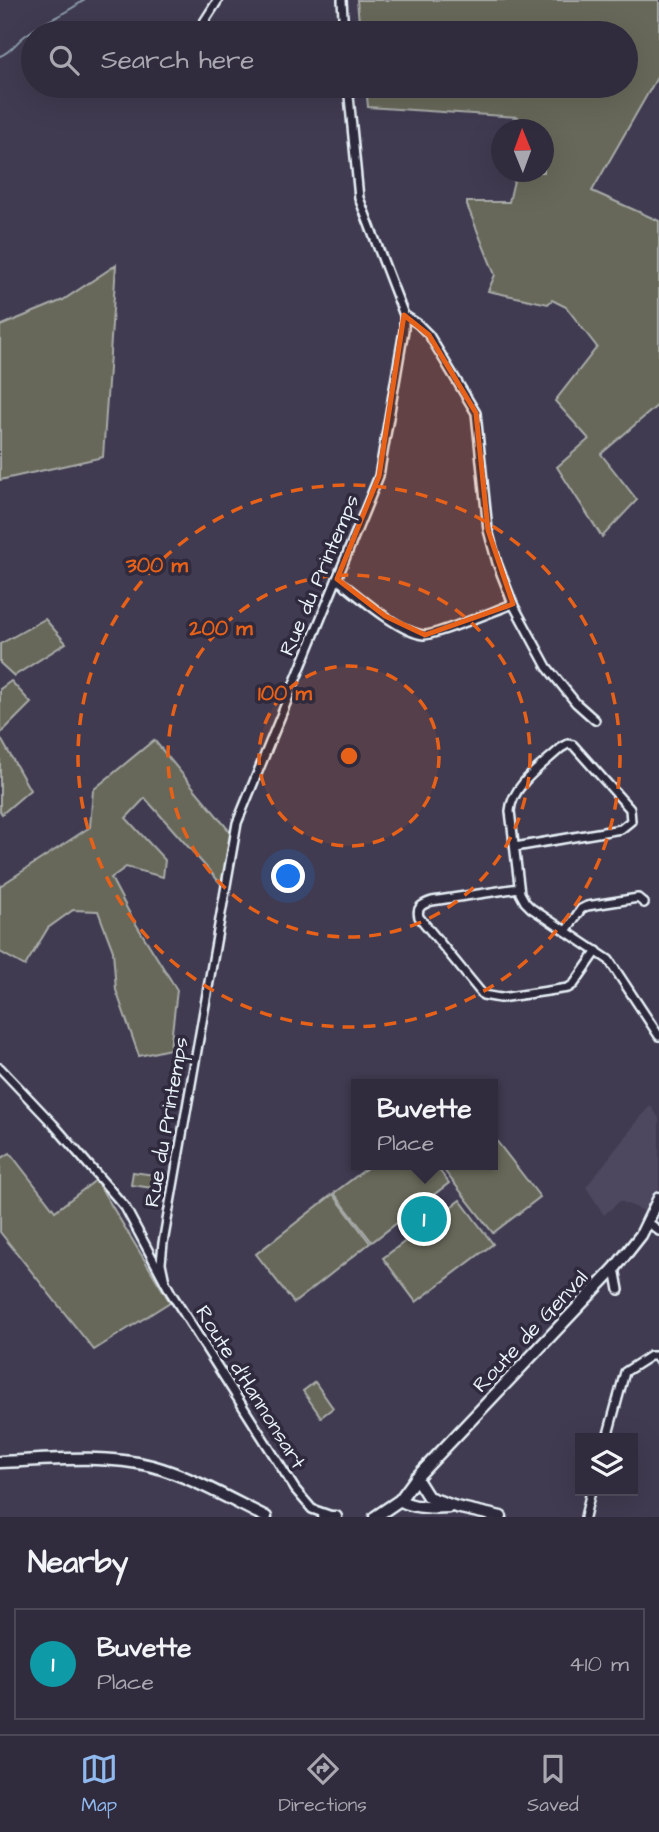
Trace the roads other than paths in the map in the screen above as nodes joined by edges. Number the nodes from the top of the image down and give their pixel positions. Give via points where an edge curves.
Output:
1 (218, 0) edge
2 (342, 0) edge
3 (205, 21) edge
4 (343, 21) edge
5 (349, 98) edge
6 (404, 315) junction
7 (337, 579) junction
8 (513, 604) junction
9 (595, 720) dead end
10 (515, 847) junction
11 (519, 888) junction
12 (645, 903) dead end
13 (566, 931) junction
14 (597, 951) junction
15 (659, 1036) edge
16 (0, 1068) edge
17 (659, 1198) edge
18 (648, 1222) junction
19 (659, 1231) edge
20 (615, 1268) junction
21 (165, 1282) junction
22 (619, 1290) dead end
23 (659, 1361) edge
24 (608, 1433) edge
25 (0, 1462) edge
26 (415, 1479) junction
27 (401, 1495) junction
28 (590, 1496) edge
29 (456, 1507) junction
30 (313, 1513) edge
31 (266, 1517) edge
32 (330, 1517) edge
33 (367, 1517) edge
34 (375, 1517) edge
35 (501, 1517) edge
36 (585, 1517) edge

1 - 3 street
2 - 4 street
5 - 6 street, Rue du Printemps via 359,198
6 - 7 street, Rue du Printemps via 379,476
6 - 8 street via 429,335 476,413 488,530
7 - 8 street via 385,616 425,635
7 - 21 street, Rue du Printemps via 237,823 163,1243
8 - 9 street via 547,667
10 - 10 street via 621,829 631,821 630,809 568,744 514,795 510,811
10 - 11 street
11 - 13 street via 525,902
11 - 14 street via 432,901 419,909 419,918 483,995 500,998 568,988
12 - 13 street via 638,898 592,905 582,909
13 - 14 street
14 - 15 street via 615,967
16 - 21 street, Route d'Hannonsart via 117,1196
17 - 18 main road, Route de Genval
18 - 19 street
18 - 20 main road, Route de Genval
20 - 22 street
20 - 26 main road, Route de Genval
21 - 30 street, Route d'Hannonsart
23 - 24 street via 650,1356 625,1372
25 - 31 main road via 90,1460 151,1466
26 - 27 main road, Route de Genval
26 - 29 main road via 428,1497
27 - 29 main road via 415,1505
27 - 33 main road, Route de Genval
27 - 34 main road, Route de Genval
28 - 36 street
29 - 35 main road
30 - 32 street, Route d'Hannonsart

